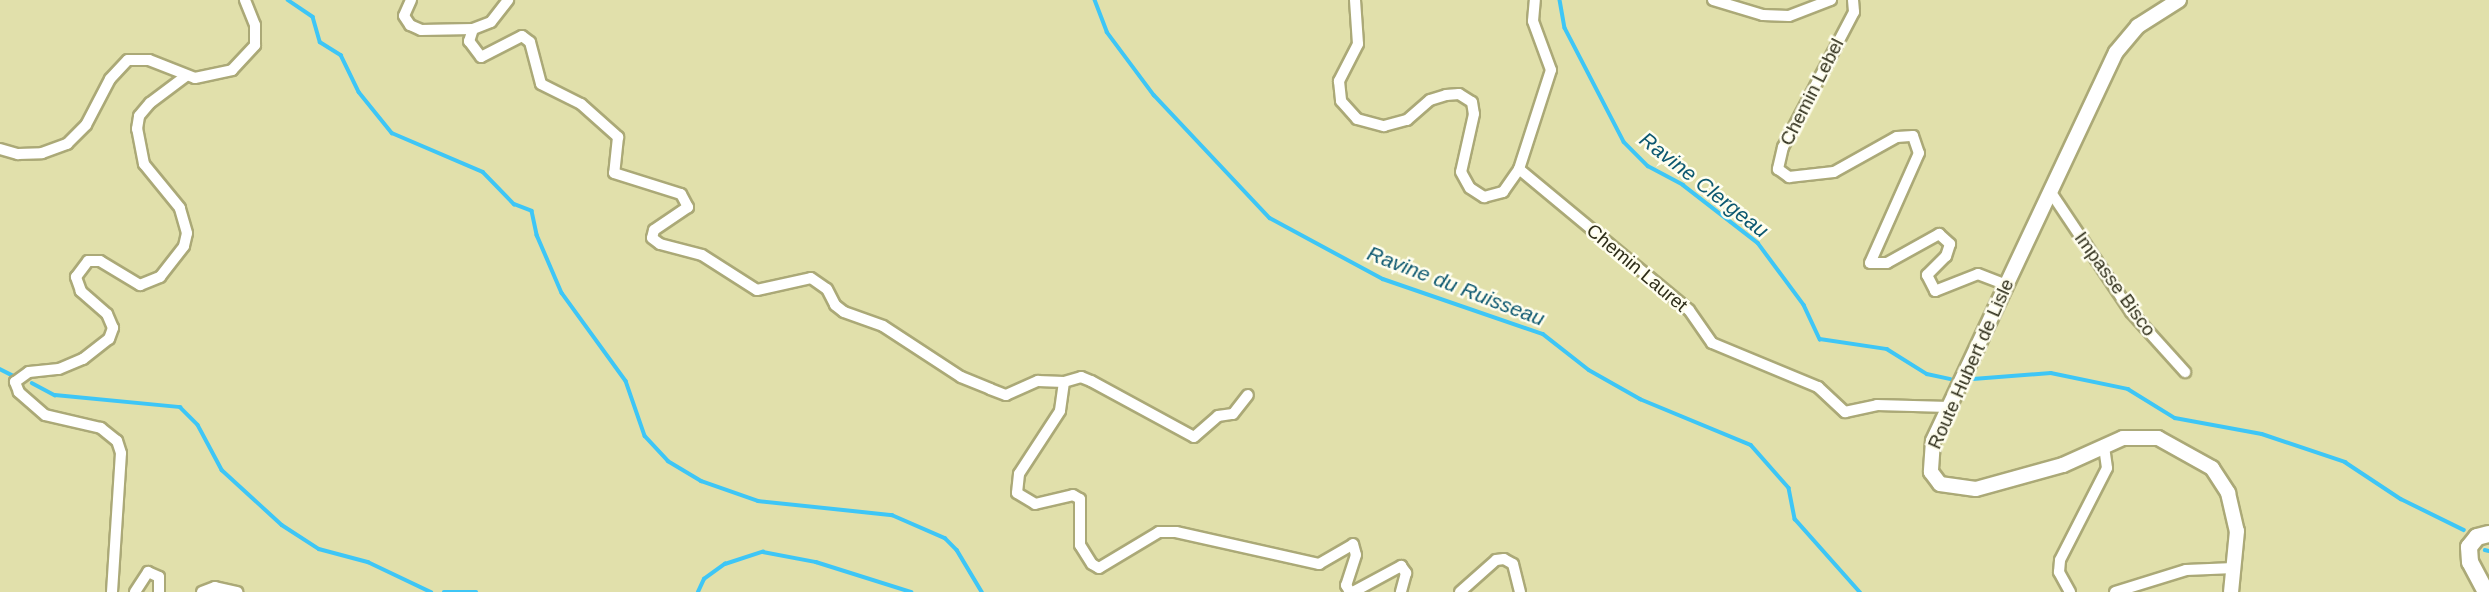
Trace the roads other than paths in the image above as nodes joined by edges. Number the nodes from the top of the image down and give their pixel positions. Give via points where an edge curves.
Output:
1 (245, 0) edge
2 (411, 0) edge
3 (508, 0) edge
4 (1355, 0) edge
5 (1535, 0) edge
6 (1713, 0) edge
7 (1831, 0) edge
8 (1853, 0) edge
9 (2179, 0) edge
10 (473, 29) junction
11 (186, 76) junction
12 (0, 149) edge
13 (1518, 169) junction
14 (2050, 191) junction
15 (2007, 285) junction
16 (2185, 372) dead end
17 (1064, 382) junction
18 (1248, 395) dead end
19 (1949, 407) junction
20 (2105, 446) junction
21 (2489, 534) edge
22 (2234, 568) junction
23 (112, 592) edge
24 (135, 592) edge
25 (159, 592) edge
26 (202, 592) edge
27 (237, 592) edge
28 (1351, 592) edge
29 (1401, 592) edge
30 (1460, 592) edge
31 (1520, 592) edge
32 (2070, 592) edge
33 (2115, 592) edge
34 (2231, 592) edge
35 (2486, 592) edge

1 - 11 street via 255,26 256,45 247,58 213,77
2 - 10 street via 404,16 410,25 421,30
3 - 10 street via 491,22
4 - 13 street via 1358,44 1339,81 1341,101 1357,119 1384,126 1407,120 1430,100 1459,94 1472,102 1474,114 1461,172 1469,188 1484,197 1503,192
5 - 13 street via 1533,21 1550,70
6 - 7 street via 1763,15 1789,16
8 - 15 street, Chemin Lebel via 1854,12 1783,147 1777,169 1789,177 1834,172 1897,137 1913,136 1919,153 1870,263 1887,263 1939,234 1950,244 1946,256 1927,275 1935,291 1979,274
9 - 14 main road, Route Hubert de Lisle via 2138,26 2116,52
10 - 17 street via 469,41 481,57 522,36 530,42 541,84 581,104 618,137 614,173 681,194 688,208 654,230 652,238 660,244 702,256 757,290 811,278 827,289 844,312 883,326 961,377 1006,395 1038,381
11 - 12 street via 149,60 128,60 110,79 86,125 67,144 43,153
11 - 23 street via 150,103 139,116 137,129 144,164 180,208 187,233 184,246 160,277 140,285 100,261 88,261 76,277 81,290 107,314 113,328 109,339 83,359 59,369 29,372 15,382 19,392 45,415 101,428 117,441 121,453
13 - 19 street, Chemin Lauret via 1689,310 1712,343 1818,387 1845,412 1877,405
14 - 15 main road, Route Hubert de Lisle
14 - 16 street, Impasse Bisco via 2131,312
15 - 19 main road, Route Hubert de Lisle
17 - 18 street via 1081,377 1091,381 1194,437 1218,416 1233,414
17 - 28 street via 1060,411 1019,474 1017,493 1035,504 1073,495 1080,499 1080,545 1092,564 1099,568 1159,532 1308,563 1331,559 1353,544 1356,555 1346,585
19 - 20 main road, Route Hubert de Lisle via 1933,441 1931,472 1940,484 1961,489 2063,465
20 - 22 main road, Route Hubert de Lisle via 2134,436 2158,438 2212,468 2234,508
20 - 32 street via 2107,468 2060,560 2059,572
21 - 35 main road via 2477,537 2469,547 2470,562
22 - 33 street via 2186,570
22 - 34 main road, Route Hubert de Lisle
24 - 25 street via 148,572 159,577
26 - 27 street via 215,587
28 - 29 street via 1401,566 1406,573
30 - 31 street via 1496,560 1504,559 1513,564

